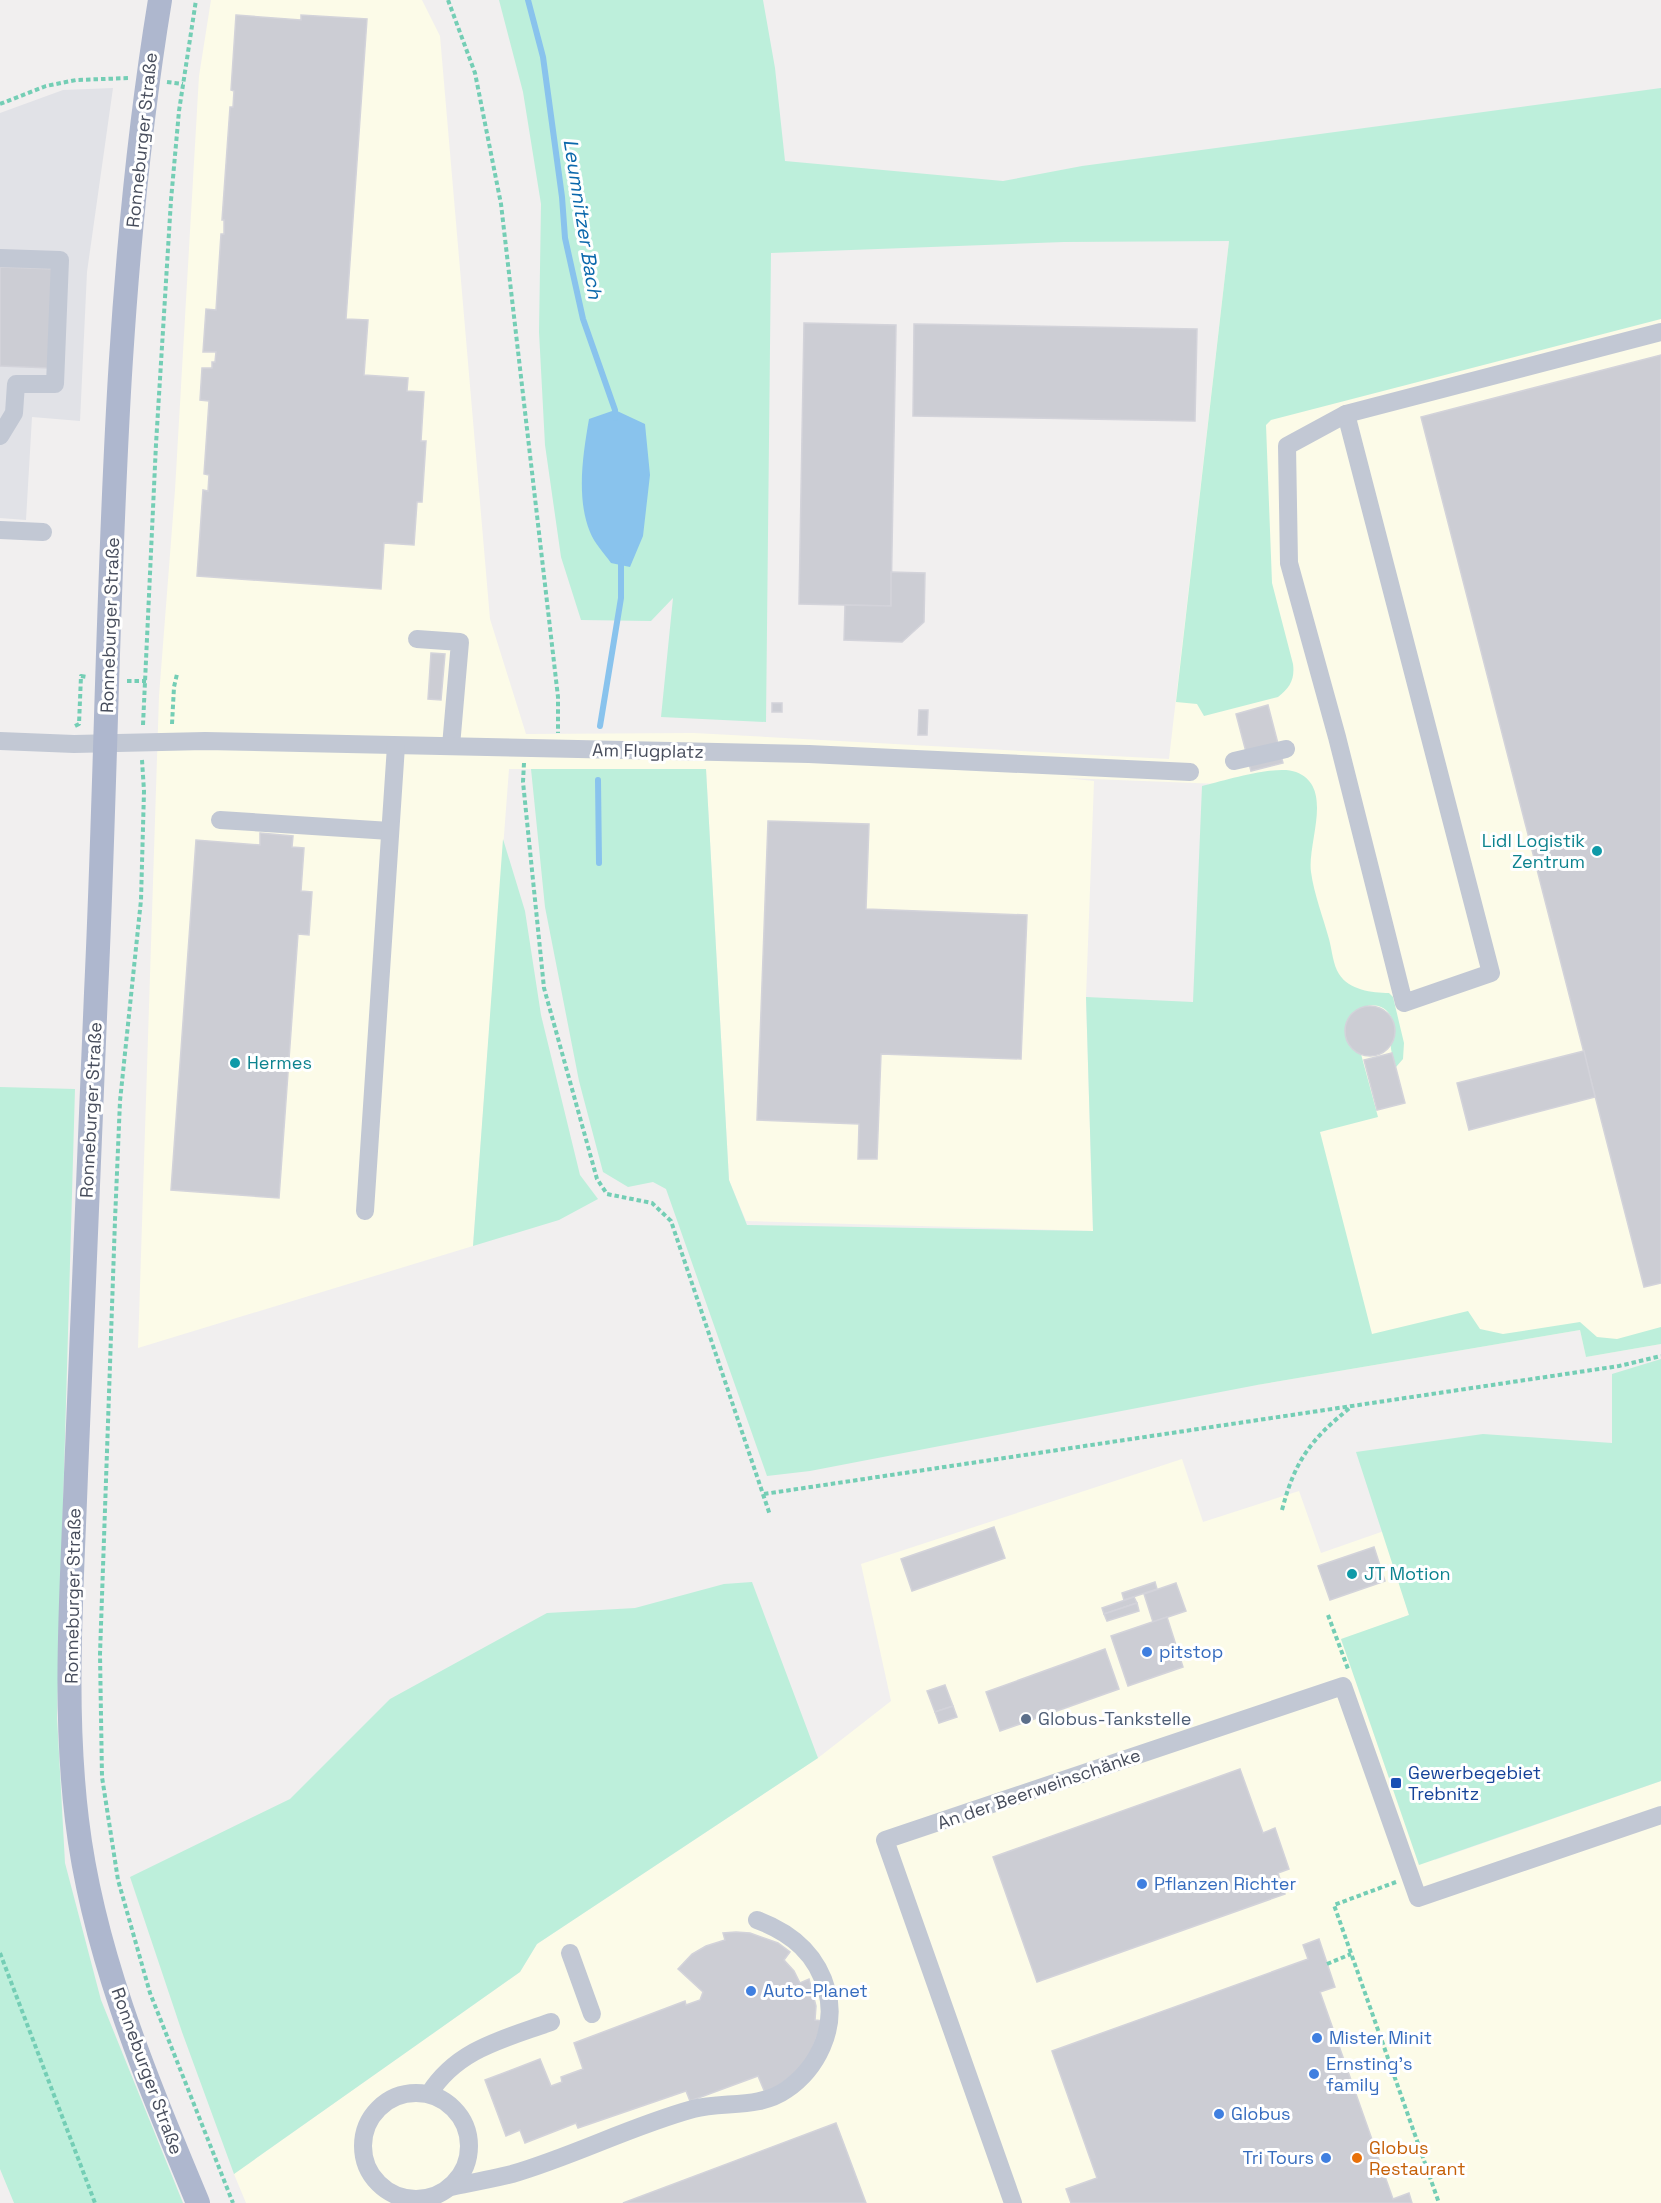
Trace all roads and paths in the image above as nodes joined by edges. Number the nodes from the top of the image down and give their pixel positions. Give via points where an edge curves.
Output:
1 (160, 0) edge
2 (196, 0) edge
3 (448, 0) edge
4 (147, 78) junction
5 (0, 104) edge
6 (0, 258) edge
7 (1661, 332) edge
8 (1346, 414) junction
9 (0, 436) edge
10 (0, 530) edge
11 (43, 532) dead end
12 (417, 639) dead end
13 (177, 674) dead end
14 (0, 741) edge
15 (143, 742) junction
16 (171, 742) junction
17 (106, 744) junction
18 (396, 746) junction
19 (450, 746) junction
20 (524, 749) junction
21 (1286, 749) dead end
22 (558, 750) junction
23 (1234, 761) dead end
24 (1190, 772) dead end
25 (220, 820) dead end
26 (390, 831) junction
27 (365, 1211) dead end
28 (1661, 1356) edge
29 (1353, 1406) junction
30 (764, 1494) junction
31 (1282, 1510) dead end
32 (770, 1515) dead end
33 (1660, 1816) edge
34 (1411, 1877) junction
35 (757, 1920) dead end
36 (0, 1953) edge
37 (570, 1953) dead end
38 (1351, 1954) junction
39 (1327, 1964) dead end
40 (592, 2014) dead end
41 (551, 2022) dead end
42 (429, 2094) junction
43 (450, 2187) junction
44 (95, 2203) edge
45 (198, 2203) edge
46 (233, 2203) edge
47 (1013, 2203) edge
48 (1439, 2203) edge

1 - 4 main road, Ronneburger Straße
2 - 15 path via 179,111 171,200
3 - 22 path via 475,74 501,204 558,698
4 - 5 path via 76,80 46,86
4 - 17 main road, Ronneburger Straße via 120,377
6 - 9 street via 60,260 56,384 16,384 14,413
7 - 8 street
8 - 8 street via 1491,974 1404,1003 1289,563 1287,446
10 - 11 street
12 - 19 street via 460,642
13 - 16 path
14 - 17 street, Am Flugplatz
15 - 16 street, Am Flugplatz
15 - 17 street, Am Flugplatz
15 - 46 path via 141,900 120,1101 116,1196 100,1654 102,1777 118,1880 150,1994
16 - 18 street, Am Flugplatz
17 - 45 main road, Ronneburger Straße via 70,1652 72,1751 77,1820 89,1890 107,1959 127,2023
18 - 19 street, Am Flugplatz
18 - 26 street
19 - 20 street, Am Flugplatz
20 - 22 street, Am Flugplatz
20 - 30 path via 523,782 544,988 597,1179 607,1194 652,1203 671,1221
21 - 23 street
22 - 24 street, Am Flugplatz via 833,754
25 - 26 street
26 - 27 street
28 - 29 path via 1619,1366
29 - 30 path
29 - 31 path via 1309,1445 1288,1487
30 - 32 path
33 - 34 street, An der Beerweinschänke via 1418,1898
34 - 38 path via 1334,1905
34 - 47 street, An der Beerweinschänke via 1343,1686 885,1840
35 - 43 street via 790,1935 804,1948 815,1962 828,1997 826,2034 811,2067 799,2081 767,2100 694,2109 512,2174
36 - 44 path
37 - 40 street
38 - 39 path
38 - 48 path
41 - 42 street via 467,2054 440,2076
42 - 43 street via 457,2111 469,2142 468,2159
42 - 43 street via 411,2092 379,2107 368,2122 363,2139 364,2157 371,2174 398,2196 434,2196

